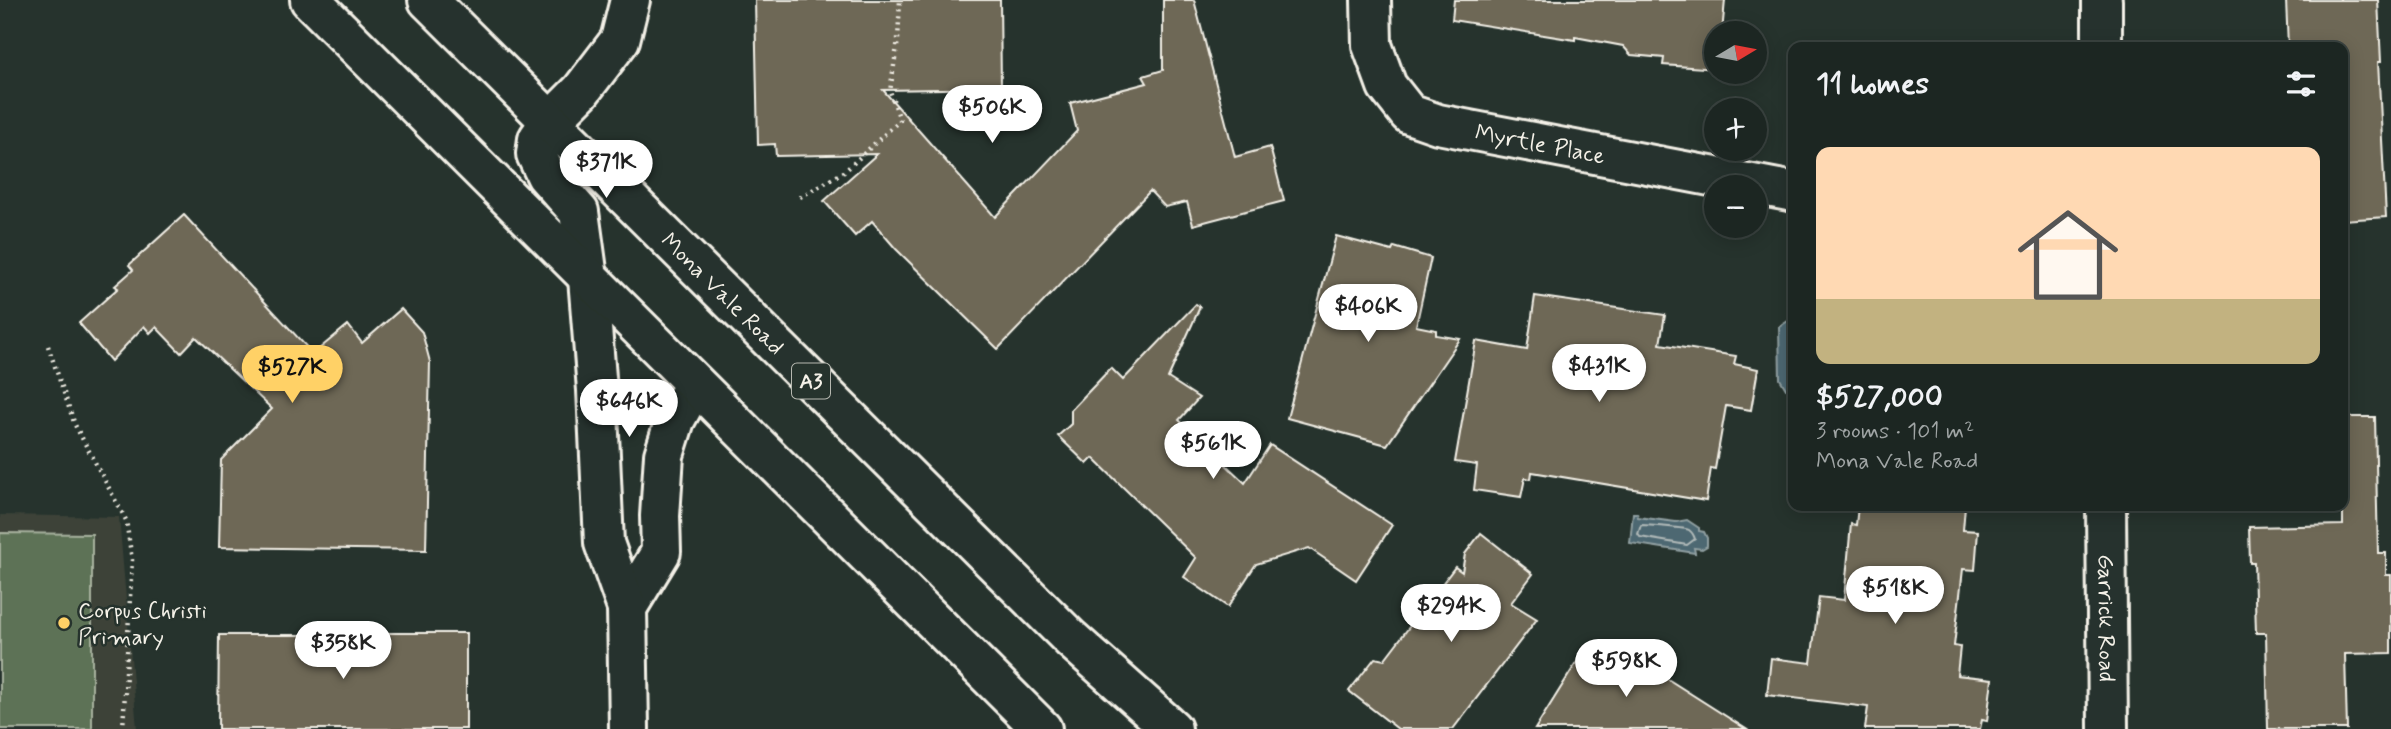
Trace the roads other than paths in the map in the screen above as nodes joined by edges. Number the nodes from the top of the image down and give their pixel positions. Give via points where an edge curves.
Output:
1 (310, 0) edge
2 (428, 0) edge
3 (630, 0) edge
4 (1371, 0) edge
5 (2102, 0) edge
6 (2102, 42) edge
7 (550, 122) junction
8 (1788, 191) edge
9 (588, 278) junction
10 (695, 384) junction
11 (2106, 511) edge
12 (627, 608) junction
13 (629, 729) edge
14 (1042, 729) edge
15 (1172, 729) edge
16 (2108, 729) edge

1 - 9 main road
2 - 7 main road, Mona Vale Road / A3
3 - 7 main road via 620,40 582,91
4 - 8 main road, Myrtle Place via 1372,46 1387,86 1409,114 1438,124
5 - 6 main road
7 - 9 main road via 538,139 536,154 546,175 579,212
7 - 15 main road, Mona Vale Road / A3 via 1071,639
9 - 10 main road
9 - 12 main road via 604,543
10 - 12 main road via 675,420 664,454 661,552
10 - 14 main road
11 - 16 main road, Garrick Road
12 - 13 main road

